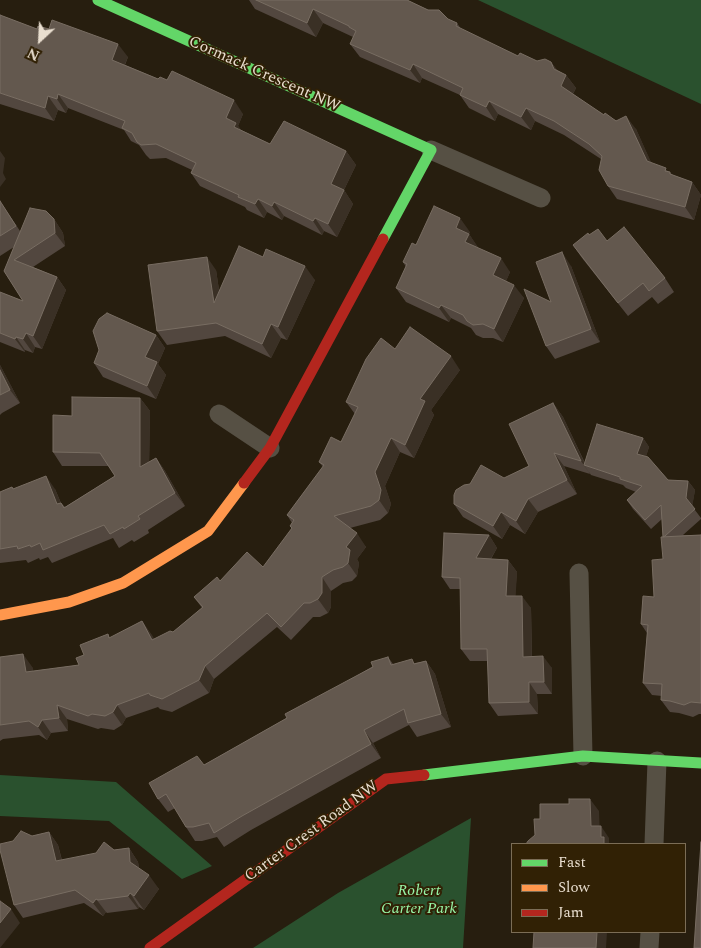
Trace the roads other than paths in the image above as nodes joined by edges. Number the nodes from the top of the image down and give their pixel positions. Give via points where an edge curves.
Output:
1 (98, 0) edge
2 (431, 150) junction
3 (541, 198) dead end
4 (219, 414) dead end
5 (270, 448) junction
6 (579, 573) dead end
7 (0, 615) edge
8 (583, 756) junction
9 (658, 760) junction
10 (701, 763) edge
11 (654, 843) edge
12 (650, 933) edge
13 (150, 948) edge
14 (649, 948) edge

1 - 2 street, Cormack Crescent NW
2 - 3 street, Cormack Crescent NW
2 - 5 street
4 - 5 street
5 - 7 street via 208,531 123,583 69,602
6 - 8 street
8 - 9 street, Carter Crest Road NW
8 - 13 street, Carter Crest Road NW via 386,779
9 - 10 street, Carter Crest Road NW
9 - 11 street
12 - 14 street

